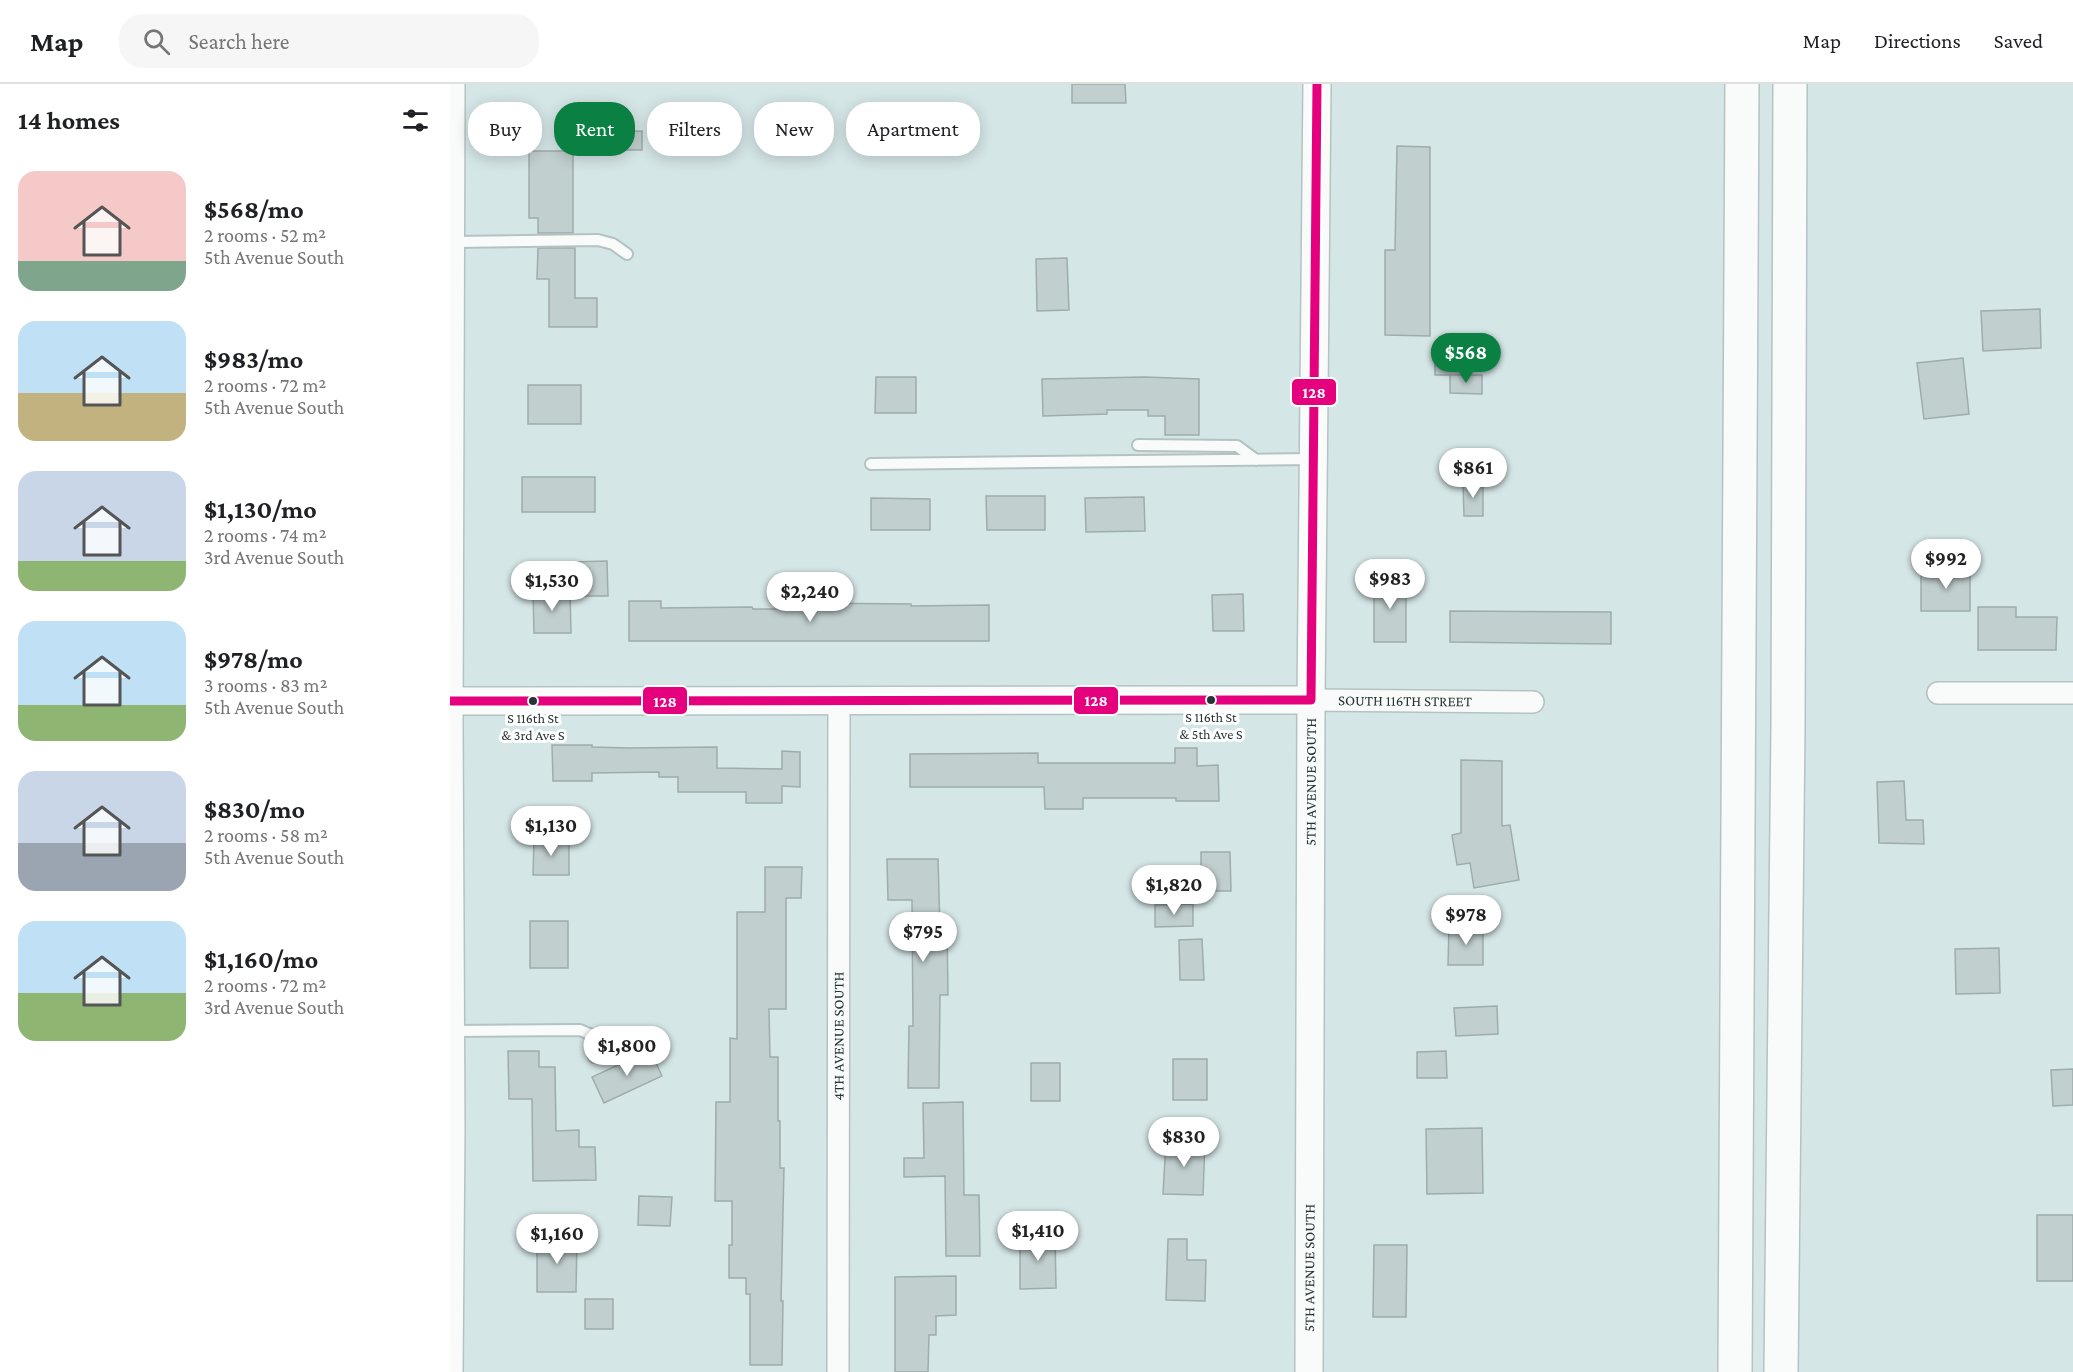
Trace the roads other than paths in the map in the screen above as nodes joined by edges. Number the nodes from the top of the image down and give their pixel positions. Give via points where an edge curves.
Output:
1 (454, 84) edge
2 (1317, 84) edge
3 (1742, 84) edge
4 (1790, 84) edge
5 (452, 157) edge
6 (454, 242) junction
7 (627, 254) dead end
8 (452, 345) edge
9 (1138, 445) dead end
10 (1314, 459) junction
11 (1256, 460) junction
12 (872, 464) dead end
13 (1938, 693) dead end
14 (2073, 693) edge
15 (839, 699) junction
16 (1311, 700) junction
17 (451, 701) edge
18 (1533, 702) dead end
19 (452, 901) edge
20 (454, 1031) junction
21 (594, 1057) dead end
22 (452, 1253) edge
23 (452, 1372) edge
24 (838, 1372) edge
25 (1309, 1372) edge
26 (1735, 1372) edge
27 (1781, 1372) edge

1 - 5 street
2 - 10 street, 5TH AVENUE SOUTH
3 - 26 highway
4 - 27 highway
5 - 6 street
6 - 7 lane via 598,240
6 - 8 street
8 - 17 street
9 - 11 lane via 1237,446
10 - 11 lane
10 - 16 street, 5TH AVENUE SOUTH
11 - 12 lane
13 - 14 street
15 - 16 street, SOUTH 116TH STREET
15 - 17 street, SOUTH 116TH STREET
15 - 24 street, 4TH AVENUE SOUTH
16 - 18 street, SOUTH 116TH STREET
16 - 25 street, 5TH AVENUE SOUTH
17 - 19 street
19 - 20 street
20 - 21 lane via 580,1030 594,1036
20 - 22 street
22 - 23 street

